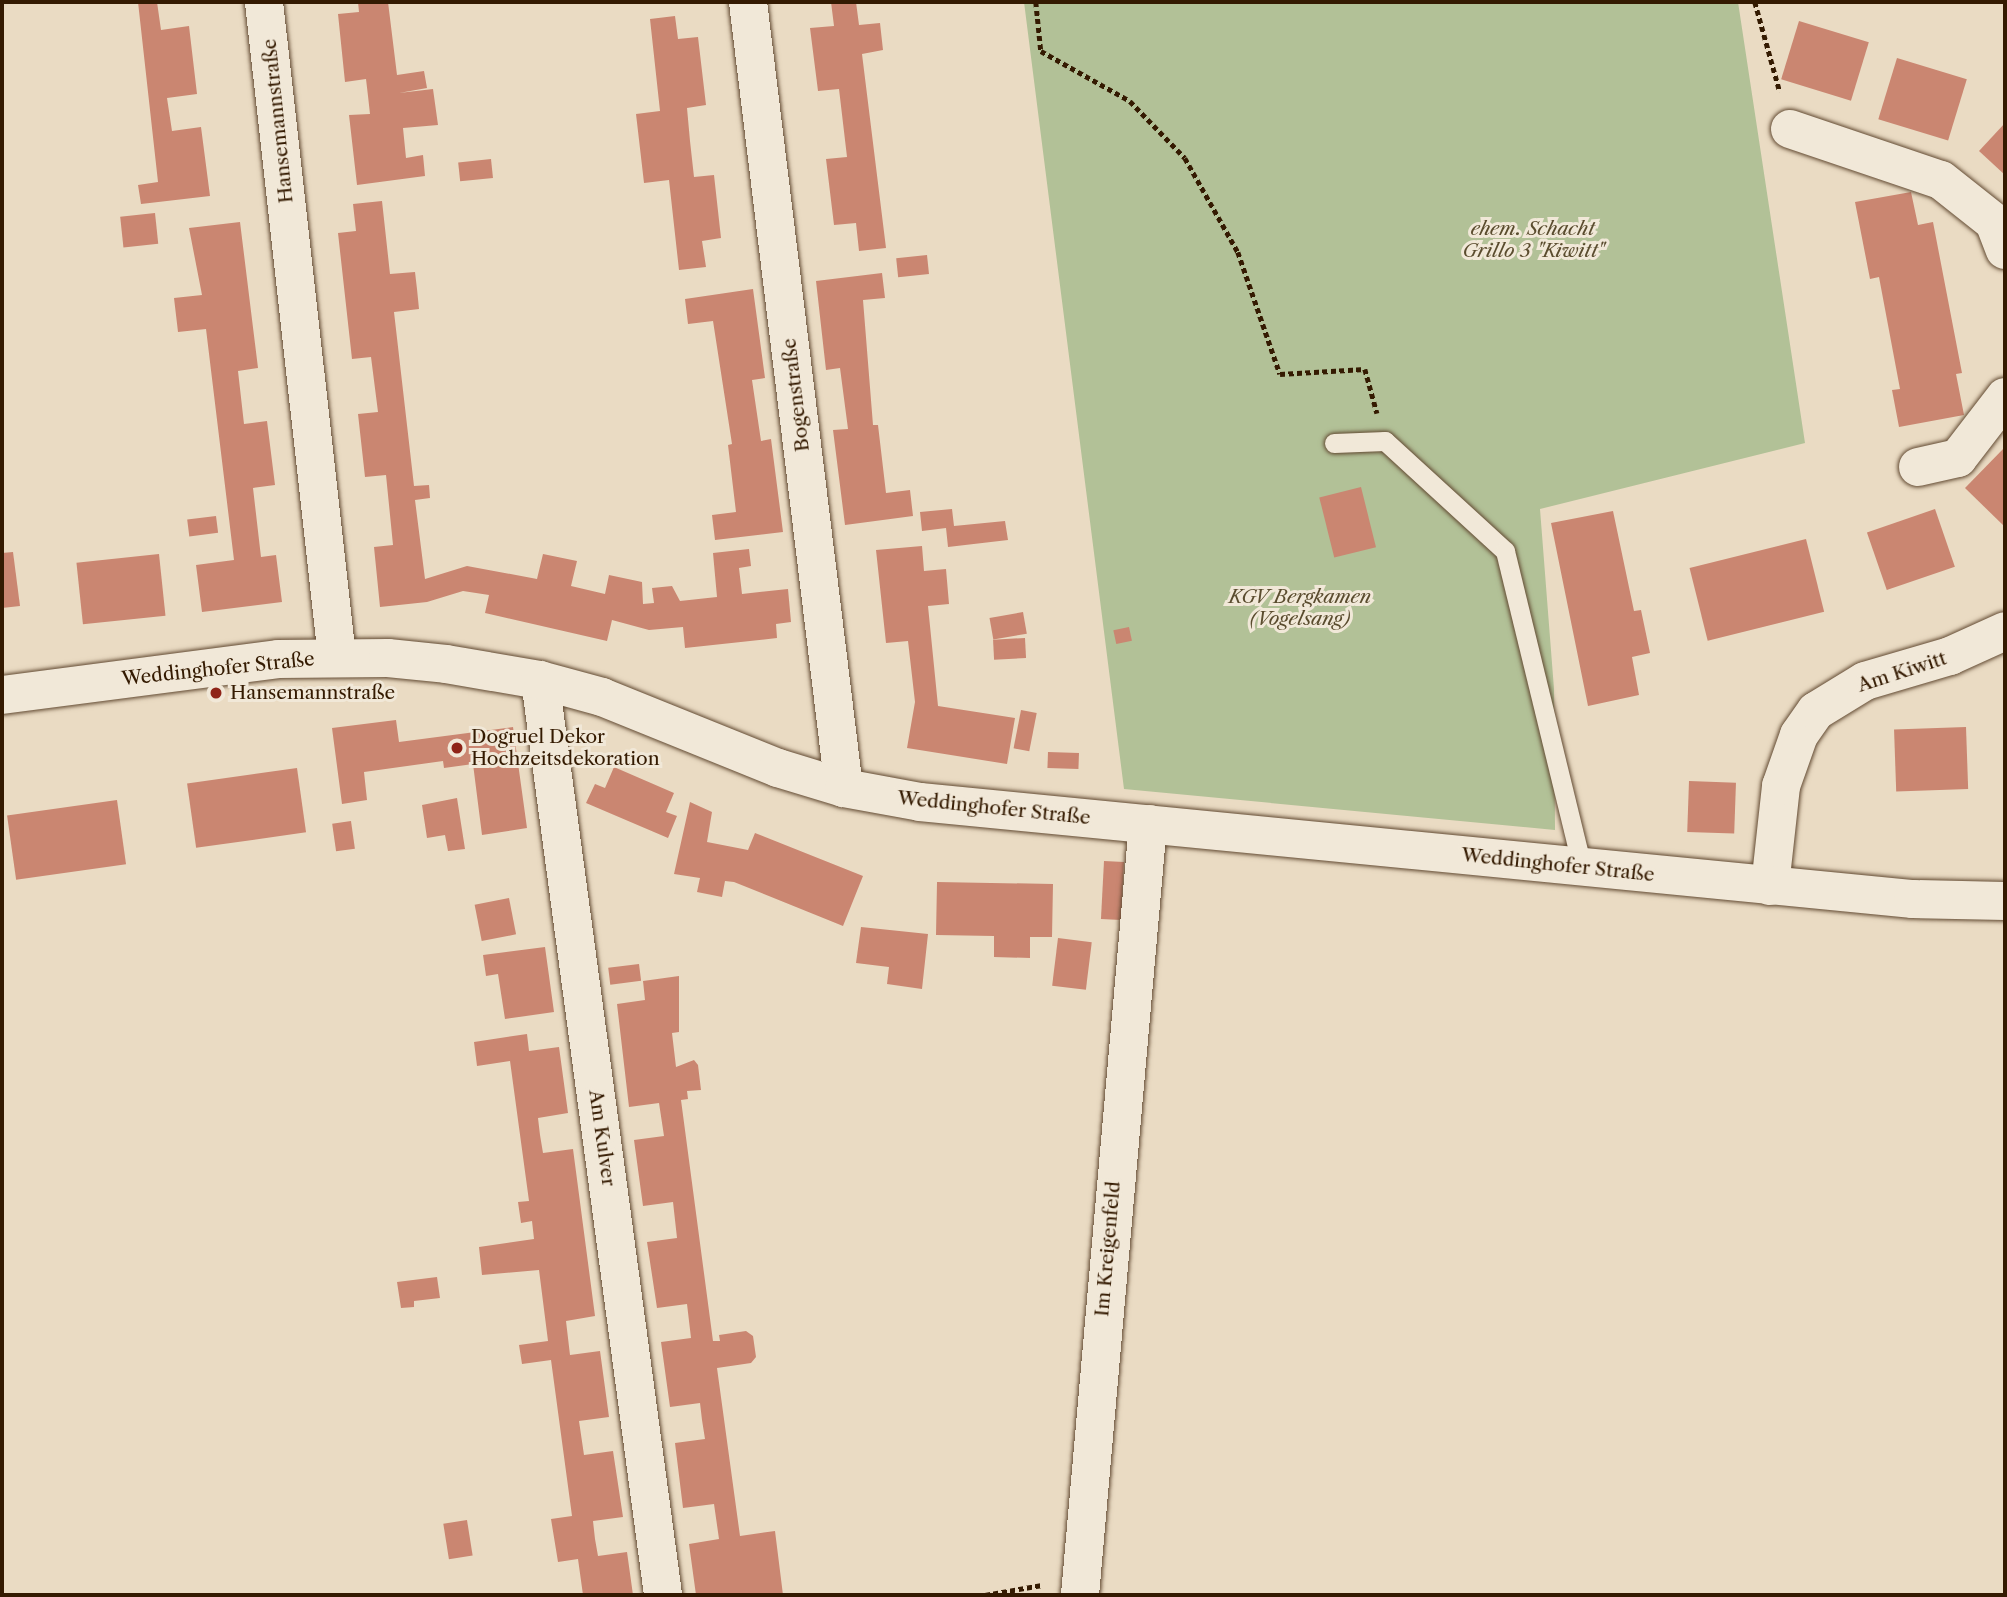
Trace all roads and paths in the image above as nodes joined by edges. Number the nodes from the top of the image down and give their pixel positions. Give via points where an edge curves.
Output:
1 (264, 2) edge
2 (748, 2) edge
3 (1036, 2) edge
4 (1755, 2) edge
5 (1790, 129) joint
6 (2005, 250) edge
7 (2005, 397) edge
8 (1385, 441) junction
9 (1334, 443) dead end
10 (1918, 467) dead end
11 (2005, 631) edge
12 (337, 657) junction
13 (540, 680) junction
14 (2, 695) edge
15 (844, 788) junction
16 (1148, 824) junction
17 (1582, 867) junction
18 (1770, 886) junction
19 (2005, 901) edge
20 (1079, 1587) edge
21 (663, 1595) edge
22 (985, 1595) edge

1 - 12 street, Hansemannstraße
2 - 15 street, Bogenstraße
3 - 8 path via 1041,51 1130,101 1185,158 1238,252 1280,374 1365,369
4 - 5 path
5 - 6 street via 1941,180 1994,222
7 - 10 street via 1958,458
8 - 9 lane
8 - 17 lane via 1505,551
11 - 18 street, Am Kiwitt via 1951,656 1866,681 1816,711 1799,735 1781,786
12 - 13 street, Weddinghofer Straße via 446,664
12 - 14 street, Weddinghofer Straße via 215,665
13 - 15 street, Weddinghofer Straße via 601,697 778,768
13 - 21 street, Am Kulver
15 - 16 street, Weddinghofer Straße via 920,802
16 - 17 street, Weddinghofer Straße
16 - 20 street, Im Kreigenfeld
17 - 18 street, Weddinghofer Straße
18 - 19 street, Weddinghofer Straße via 1913,899
20 - 22 path

